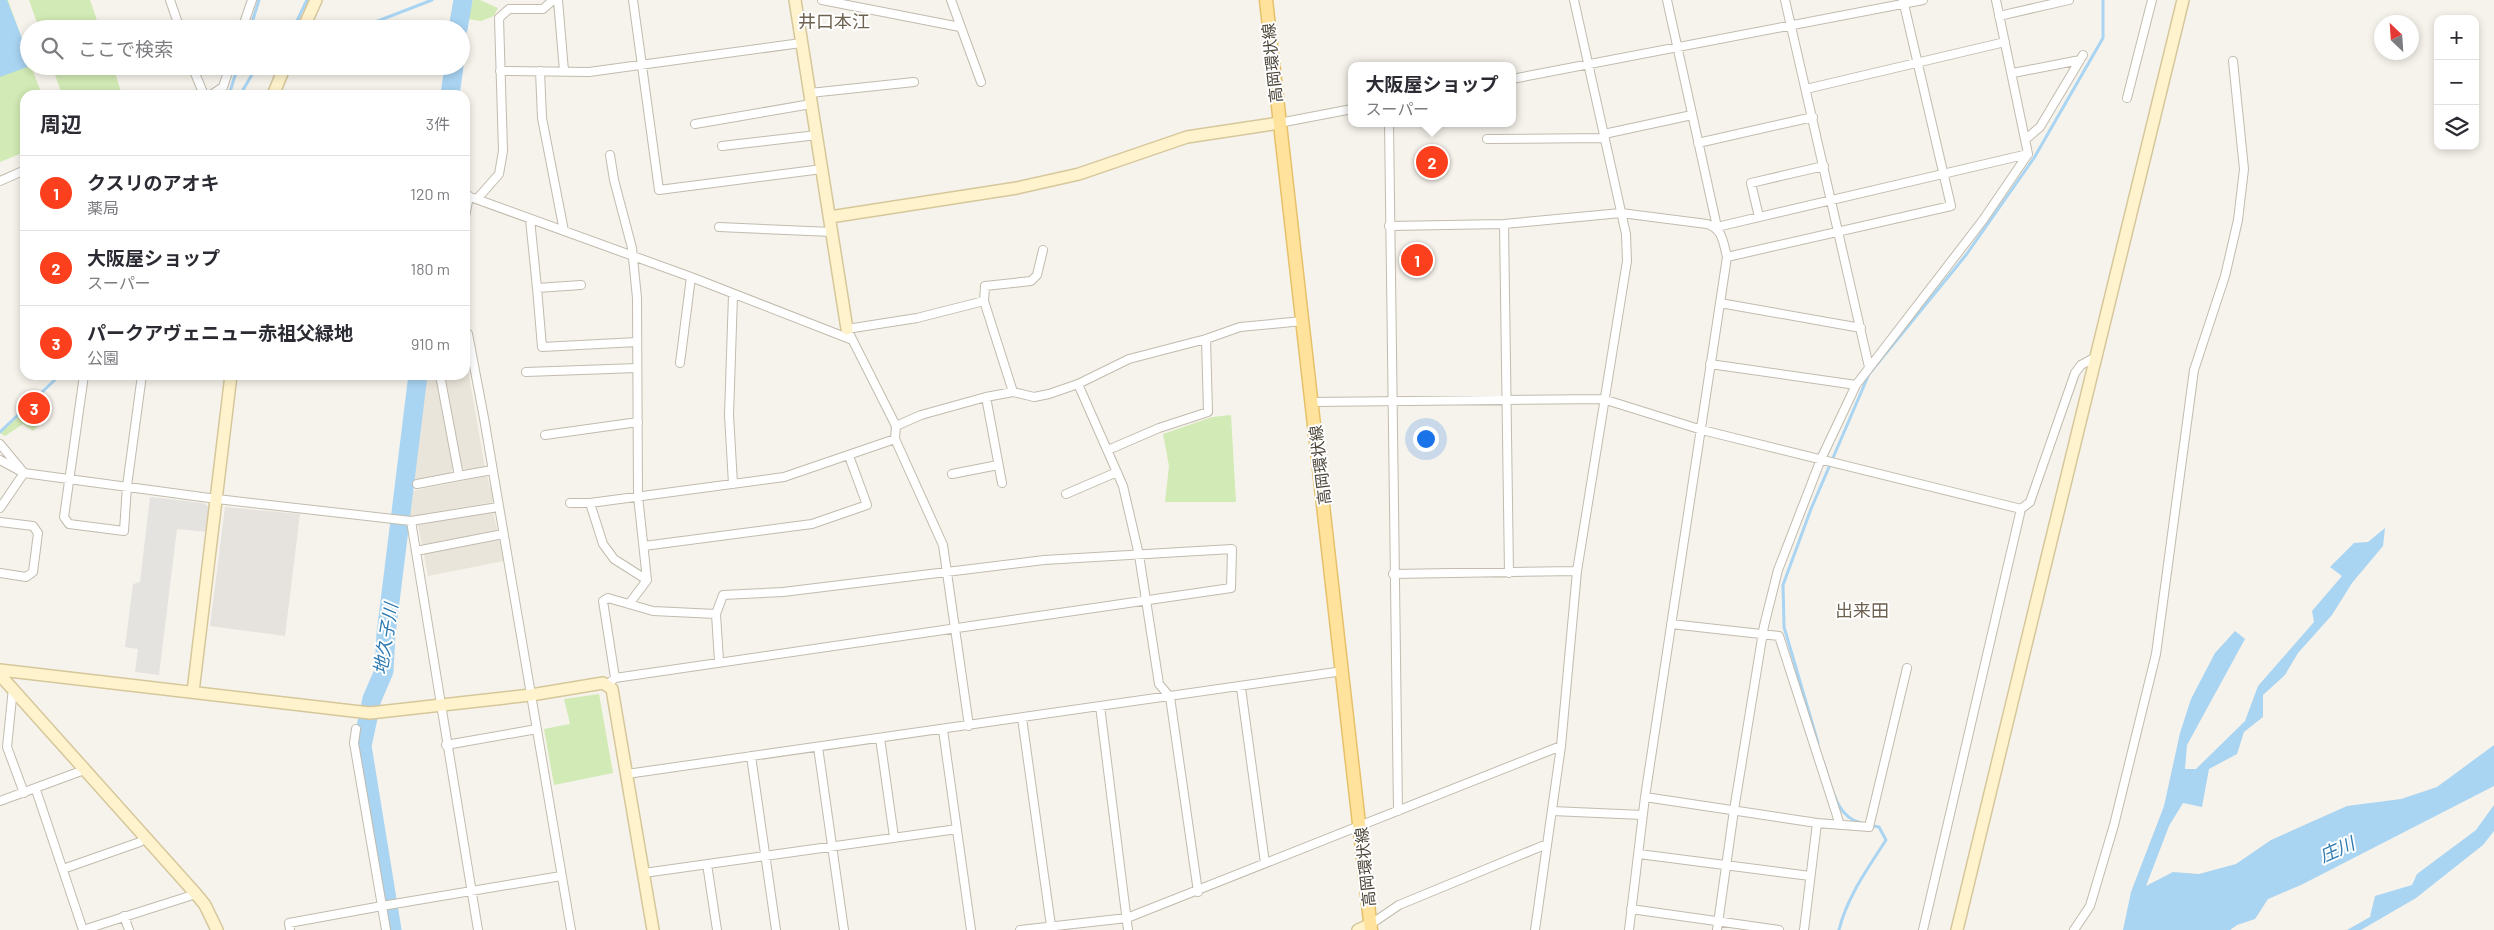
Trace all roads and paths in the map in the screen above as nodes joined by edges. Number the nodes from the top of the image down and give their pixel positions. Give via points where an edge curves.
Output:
1 (170, 0) edge
2 (252, 0) edge
3 (316, 0) edge
4 (514, 0) edge
5 (553, 0) edge
6 (558, 0) edge
7 (632, 0) edge
8 (795, 0) edge
9 (822, 0) edge
10 (951, 0) edge
11 (1266, 0) edge
12 (1574, 0) edge
13 (1667, 0) edge
14 (1785, 0) edge
15 (1923, 0) edge
16 (1996, 0) edge
17 (2069, 0) edge
18 (2152, 0) edge
19 (2183, 0) edge
20 (1904, 2) edge
21 (509, 9) junction
22 (1999, 16) junction
23 (177, 20) edge
24 (245, 20) edge
25 (307, 20) edge
26 (1792, 26) junction
27 (960, 27) junction
28 (2005, 42) junction
29 (802, 43) junction
30 (1677, 46) junction
31 (2233, 61) dead end
32 (642, 63) junction
33 (1918, 63) junction
34 (1589, 64) junction
35 (540, 71) junction
36 (564, 71) junction
37 (500, 72) junction
38 (2012, 74) junction
39 (196, 75) edge
40 (227, 75) edge
41 (281, 75) edge
42 (1516, 78) edge
43 (914, 82) dead end
44 (981, 82) dead end
45 (1806, 88) junction
46 (202, 90) edge
47 (218, 90) edge
48 (275, 90) edge
49 (811, 98) junction
50 (2127, 98) dead end
51 (1348, 110) edge
52 (1692, 114) junction
53 (1813, 117) junction
54 (1279, 123) junction
55 (695, 124) dead end
56 (1389, 127) edge
57 (816, 135) junction
58 (1604, 136) junction
59 (1487, 139) dead end
60 (2026, 139) junction
61 (1698, 143) junction
62 (722, 146) dead end
63 (2028, 154) junction
64 (610, 155) dead end
65 (1824, 166) junction
66 (822, 169) junction
67 (20, 172) edge
68 (1944, 174) junction
69 (0, 181) edge
70 (470, 197) edge
71 (478, 200) junction
72 (1832, 201) junction
73 (1622, 213) junction
74 (1759, 217) junction
75 (830, 218) junction
76 (530, 219) junction
77 (1504, 224) junction
78 (1389, 226) junction
79 (719, 227) dead end
80 (1716, 227) junction
81 (564, 231) junction
82 (1839, 231) junction
83 (832, 232) junction
84 (1043, 250) dead end
85 (631, 256) junction
86 (1726, 258) junction
87 (691, 278) junction
88 (581, 285) dead end
89 (537, 288) junction
90 (733, 295) junction
91 (984, 301) junction
92 (1720, 303) junction
93 (1303, 320) junction
94 (1861, 328) junction
95 (848, 334) junction
96 (1206, 339) junction
97 (637, 342) junction
98 (470, 345) edge
99 (2094, 358) junction
100 (680, 363) dead end
101 (1710, 364) junction
102 (1869, 367) junction
103 (637, 368) junction
104 (526, 372) dead end
105 (83, 380) edge
106 (141, 380) edge
107 (230, 380) edge
108 (441, 380) edge
109 (1078, 384) junction
110 (1856, 385) junction
111 (1013, 392) junction
112 (986, 397) junction
113 (1603, 399) junction
114 (1392, 401) junction
115 (1506, 401) junction
116 (1312, 402) junction
117 (638, 422) junction
118 (896, 426) junction
119 (1702, 430) junction
120 (545, 434) dead end
121 (895, 439) junction
122 (0, 444) edge
123 (1108, 450) junction
124 (849, 456) junction
125 (1821, 459) junction
126 (0, 460) edge
127 (998, 465) junction
128 (492, 470) junction
129 (1117, 472) junction
130 (24, 473) junction
131 (952, 474) dead end
132 (459, 476) junction
133 (69, 479) junction
134 (1002, 483) dead end
135 (417, 484) dead end
136 (733, 484) junction
137 (127, 486) junction
138 (1066, 494) dead end
139 (638, 496) junction
140 (217, 499) junction
141 (570, 503) dead end
142 (590, 503) junction
143 (498, 507) junction
144 (0, 508) edge
145 (2021, 508) junction
146 (0, 522) edge
147 (409, 522) junction
148 (503, 534) junction
149 (644, 546) junction
150 (416, 551) junction
151 (1139, 555) junction
152 (946, 571) junction
153 (1576, 571) junction
154 (1509, 572) junction
155 (0, 573) edge
156 (1393, 574) junction
157 (647, 580) junction
158 (1145, 601) junction
159 (629, 604) junction
160 (716, 614) junction
161 (1671, 624) junction
162 (954, 628) junction
163 (1764, 635) junction
164 (719, 661) junction
165 (1907, 668) dead end
166 (0, 670) edge
167 (1343, 671) junction
168 (0, 675) edge
169 (612, 681) junction
170 (13, 688) junction
171 (1241, 688) junction
172 (193, 692) junction
173 (531, 694) junction
174 (1170, 697) junction
175 (440, 706) junction
176 (1100, 706) junction
177 (1022, 718) junction
178 (970, 726) junction
179 (356, 729) dead end
180 (537, 729) junction
181 (943, 730) junction
182 (880, 738) junction
183 (446, 744) junction
184 (1561, 746) junction
185 (818, 747) junction
186 (751, 756) junction
187 (84, 770) junction
188 (627, 774) junction
189 (36, 790) junction
190 (24, 793) junction
191 (1645, 797) junction
192 (0, 801) edge
193 (1734, 810) junction
194 (1398, 811) junction
195 (1552, 811) junction
196 (1643, 815) junction
197 (1816, 823) junction
198 (1360, 826) junction
199 (1840, 826) junction
200 (957, 829) junction
201 (894, 837) junction
202 (144, 838) junction
203 (1547, 844) junction
204 (832, 846) junction
205 (1639, 854) junction
206 (766, 856) junction
207 (1265, 863) junction
208 (708, 864) junction
209 (1728, 866) junction
210 (63, 869) junction
211 (644, 873) junction
212 (561, 876) junction
213 (1810, 876) junction
214 (471, 891) junction
215 (1198, 892) junction
216 (196, 894) junction
217 (382, 906) junction
218 (1631, 909) junction
219 (124, 916) junction
220 (1127, 918) junction
221 (1051, 926) junction
222 (1718, 926) edge
223 (1371, 927) edge
224 (83, 930) edge
225 (129, 930) edge
226 (217, 930) edge
227 (290, 930) edge
228 (386, 930) edge
229 (478, 930) edge
230 (570, 930) edge
231 (653, 930) edge
232 (717, 930) edge
233 (776, 930) edge
234 (844, 930) edge
235 (971, 930) edge
236 (1020, 930) edge
237 (1128, 930) edge
238 (1358, 930) edge
239 (1535, 930) edge
240 (1628, 930) edge
241 (1779, 930) edge
242 (1804, 930) edge
243 (1923, 930) edge
244 (1957, 930) edge
245 (2074, 930) edge

1 - 23 street
2 - 24 street
3 - 25 street
4 - 21 street
5 - 21 street via 542,9
6 - 36 street
7 - 32 street
8 - 29 street
9 - 27 street
10 - 27 street
11 - 54 main road, 高岡環状線
12 - 34 street
13 - 30 street
14 - 26 street
15 - 20 street
16 - 22 street
17 - 22 street
18 - 50 street
19 - 99 street
20 - 26 street
20 - 33 street
21 - 37 street via 499,18
22 - 28 street
26 - 30 street
26 - 45 street
27 - 44 street
28 - 33 street
28 - 38 street
29 - 32 street
29 - 49 street
30 - 34 street
30 - 52 street
31 - 245 street via 2244,169 2238,220 2225,276 2194,370 2156,654 2093,897
32 - 36 street via 589,72
32 - 66 street via 659,190
33 - 45 street
33 - 68 street
34 - 42 street
34 - 58 street
35 - 36 street
35 - 37 street
35 - 81 street via 542,118
37 - 71 street via 503,151 499,174
38 - 60 street
38 - 60 street via 2081,58 2040,127
39 - 46 street
40 - 47 street
41 - 48 street
43 - 49 street
45 - 53 street
49 - 55 street
49 - 57 street
51 - 54 street
52 - 58 street
52 - 61 street
53 - 61 street
53 - 65 street
54 - 75 street via 1187,138 1079,174 1017,188
54 - 93 main road, 高岡環状線
56 - 78 street
57 - 62 street
57 - 66 street
58 - 59 street
58 - 73 street
60 - 63 street
61 - 80 street
63 - 68 street
63 - 102 street via 1983,220
64 - 85 street via 632,248
65 - 72 street
65 - 74 street via 1751,183
66 - 75 street
67 - 69 street
68 - 72 street
68 - 82 street via 1951,206
70 - 71 street
71 - 76 street
72 - 74 street
72 - 82 street
73 - 77 street
73 - 80 street
73 - 113 street via 1627,261
74 - 80 street
75 - 83 street
76 - 81 street
76 - 89 street
77 - 78 street
77 - 115 street
78 - 114 street
79 - 83 street
80 - 86 street via 1721,234
81 - 85 street
82 - 86 street
82 - 94 street
83 - 95 street
84 - 91 street via 1037,275 1031,281 985,286
85 - 87 street
85 - 97 street via 637,298
86 - 92 street
87 - 90 street
87 - 100 street
88 - 89 street
89 - 97 street via 542,347
90 - 95 street
90 - 136 street via 730,415
91 - 95 street
91 - 111 street
92 - 94 street
92 - 101 street
93 - 96 street via 1240,327
93 - 116 main road, 高岡環状線
94 - 102 street
95 - 118 street
96 - 109 street via 1129,359
96 - 123 street via 1208,412
97 - 103 street
98 - 128 street
99 - 145 street via 2081,365 2075,373 2030,502
99 - 244 street
101 - 110 street
101 - 119 street
102 - 110 street
103 - 104 street
103 - 117 street
105 - 133 street
106 - 137 street
107 - 140 street
108 - 132 street
109 - 111 street via 1034,398
109 - 123 street
110 - 125 street
111 - 112 street
112 - 118 street via 921,415
112 - 127 street
113 - 115 street
113 - 119 street
113 - 153 street
114 - 115 street
114 - 116 street
114 - 156 street
115 - 154 street
116 - 167 main road, 高岡環状線
117 - 120 street
117 - 139 street
118 - 121 street
119 - 125 street
119 - 161 street
121 - 124 street
121 - 152 street via 943,545
122 - 130 street
123 - 129 street
124 - 136 street via 784,477
124 - 149 street via 867,506 812,524
125 - 145 street
125 - 163 street via 1778,570
126 - 130 street
127 - 131 street
127 - 134 street
128 - 132 street
128 - 143 street
129 - 138 street
129 - 151 street
130 - 133 street
130 - 144 street
132 - 135 street
133 - 137 street
133 - 137 street via 64,517 68,524 124,530
136 - 139 street
137 - 140 street
139 - 142 street
139 - 149 street
140 - 147 street
140 - 172 street
141 - 142 street
142 - 157 street via 603,544 614,559
143 - 147 street
143 - 148 street
145 - 243 street
146 - 155 street via 33,526 38,534 33,572 26,577
147 - 150 street
148 - 150 street
148 - 173 street
149 - 157 street
150 - 175 street
151 - 152 street via 1044,560
151 - 158 street
151 - 158 street via 1232,549 1231,588
152 - 160 street via 782,592 723,595
152 - 162 street
153 - 154 street
153 - 184 street
154 - 156 street
156 - 194 street
157 - 159 street
158 - 162 street
158 - 174 street via 1159,684
159 - 160 street via 653,611
159 - 169 street via 608,598 603,601
160 - 164 street
161 - 163 street
161 - 191 street
162 - 164 street
162 - 178 street
163 - 193 street
163 - 199 street via 1779,636 1782,641
164 - 169 street
165 - 199 street via 1869,827
166 - 172 street
167 - 171 street
167 - 198 main road, 高岡環状線
168 - 170 street
169 - 173 street
169 - 188 street
170 - 187 street
170 - 190 street via 7,747
171 - 174 street
171 - 207 street
172 - 175 street via 370,713
173 - 175 street
173 - 180 street
174 - 176 street
174 - 215 street
175 - 183 street
176 - 177 street
176 - 220 street
177 - 178 street
177 - 221 street
178 - 181 street
179 - 217 street via 354,743
180 - 183 street
180 - 212 street
181 - 182 street
181 - 200 street
182 - 185 street
182 - 201 street
183 - 214 street
184 - 194 street
184 - 195 street
185 - 186 street
185 - 204 street
186 - 188 street
186 - 206 street
187 - 189 street
187 - 202 street
188 - 211 street
189 - 190 street
189 - 210 street
190 - 192 street
191 - 193 street
191 - 196 street
193 - 197 street
193 - 209 street
194 - 198 street
195 - 196 street
195 - 203 street
196 - 205 street
197 - 199 street
197 - 213 street
198 - 207 street
198 - 223 main road, 高岡環状線
200 - 201 street
200 - 235 street
201 - 204 street
202 - 210 street
202 - 216 street
203 - 223 street via 1399,906
203 - 239 street
204 - 206 street
204 - 234 street
205 - 209 street
205 - 218 street
206 - 208 street
206 - 233 street
207 - 215 street
208 - 211 street
208 - 232 street
209 - 213 street
209 - 222 street
210 - 224 street
211 - 231 street
212 - 214 street
212 - 230 street
213 - 242 street
214 - 217 street
214 - 229 street
215 - 220 street
216 - 219 street
216 - 226 street
217 - 227 street via 289,923
217 - 228 street
218 - 222 street
218 - 240 street
219 - 224 street
219 - 225 street
220 - 221 street
220 - 237 street
221 - 236 street
222 - 241 street
223 - 238 street

